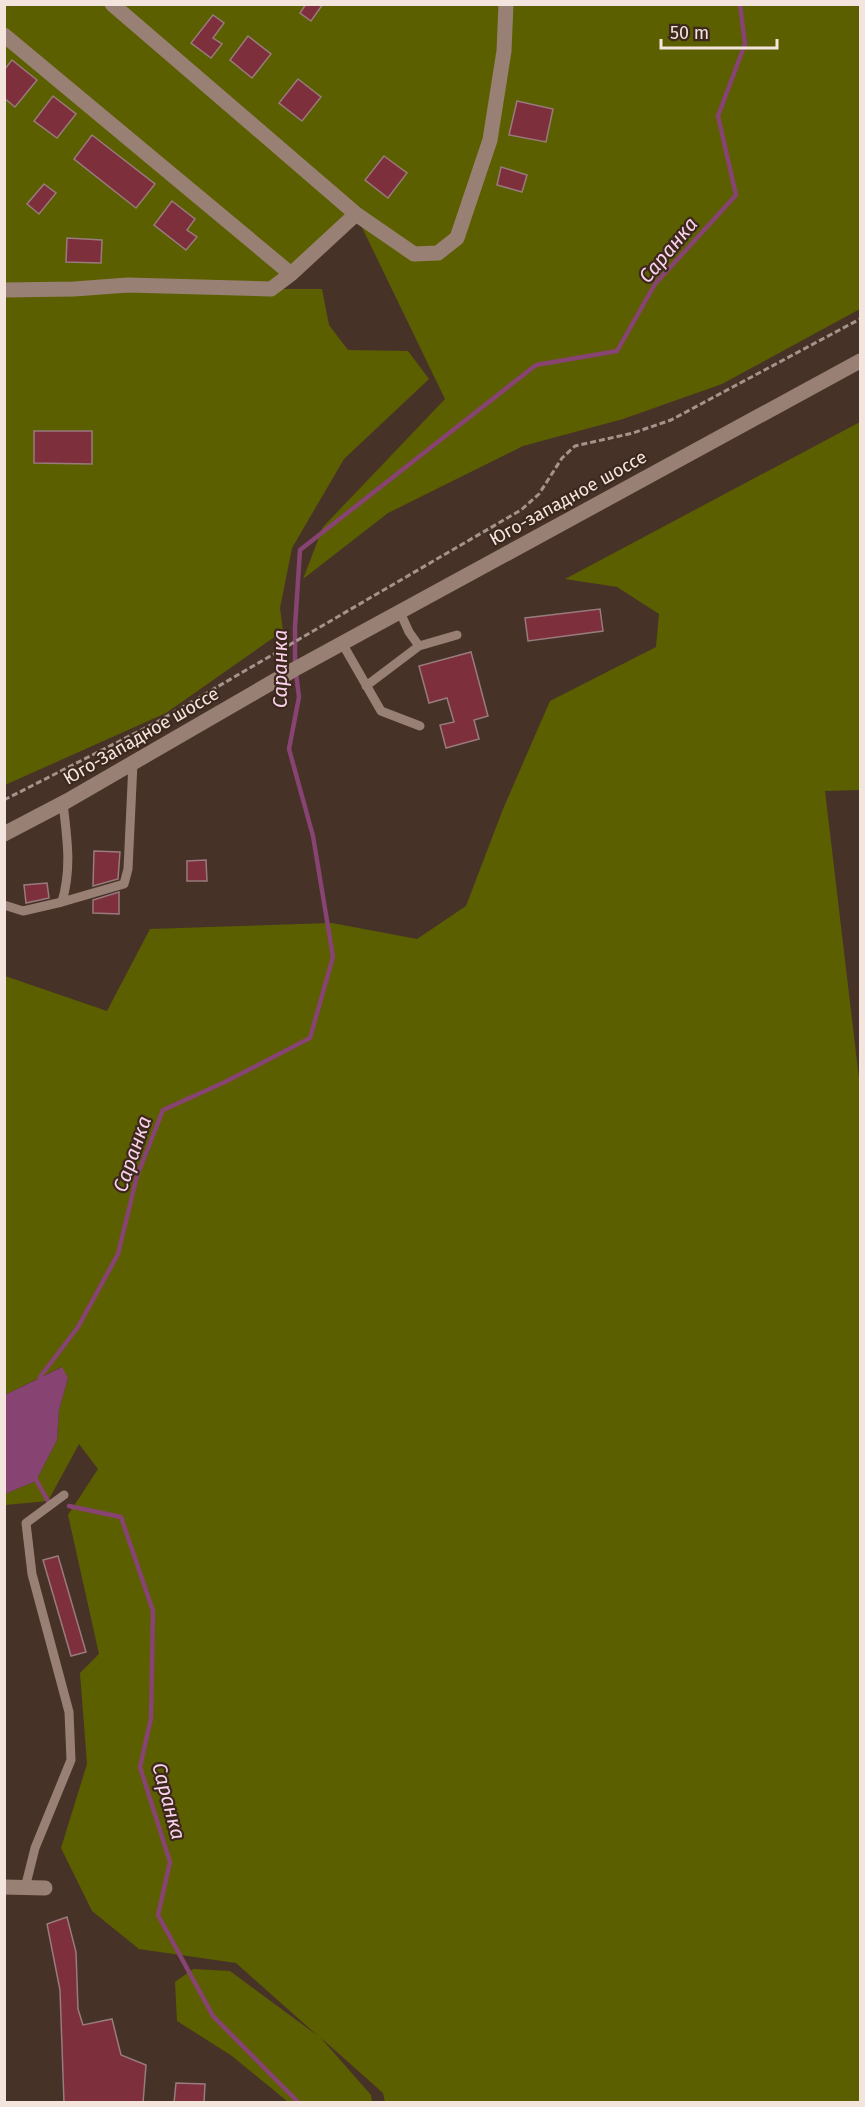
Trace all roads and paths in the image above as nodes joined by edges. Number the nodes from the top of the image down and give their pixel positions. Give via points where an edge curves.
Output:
1 (112, 4) edge
2 (506, 4) edge
3 (4, 35) edge
4 (356, 214) junction
5 (291, 274) junction
6 (4, 290) edge
7 (861, 319) edge
8 (861, 361) edge
9 (400, 612) junction
10 (457, 635) dead end
11 (342, 643) junction
12 (419, 646) junction
13 (295, 669) joint
14 (366, 686) junction
15 (420, 726) dead end
16 (133, 763) junction
17 (4, 800) edge
18 (63, 803) junction
19 (4, 834) edge
20 (62, 902) junction
21 (4, 905) edge
22 (64, 1495) dead end
23 (4, 1887) edge
24 (25, 1888) junction
25 (45, 1888) dead end

1 - 4 street
2 - 4 street via 504,51 490,140 457,238 438,253 414,254
3 - 5 street
4 - 5 street
5 - 6 street via 271,289 128,285
7 - 17 path via 671,420 575,446 522,510 157,722
8 - 9 street, Юго-западное шоссе
9 - 11 street, Юго-западное шоссе
9 - 12 lane
10 - 12 lane
11 - 13 street, Юго-западное шоссе
11 - 14 lane
12 - 14 lane
13 - 16 street, Юго-Западное шоссе
14 - 15 lane via 381,711
16 - 18 street, Юго-Западное шоссе
16 - 20 lane via 124,884
18 - 19 street, Юго-Западное шоссе
18 - 20 lane via 68,881
20 - 21 lane via 23,911
22 - 24 lane via 26,1523 32,1574 69,1712 71,1760 35,1848
23 - 24 street
24 - 25 street

